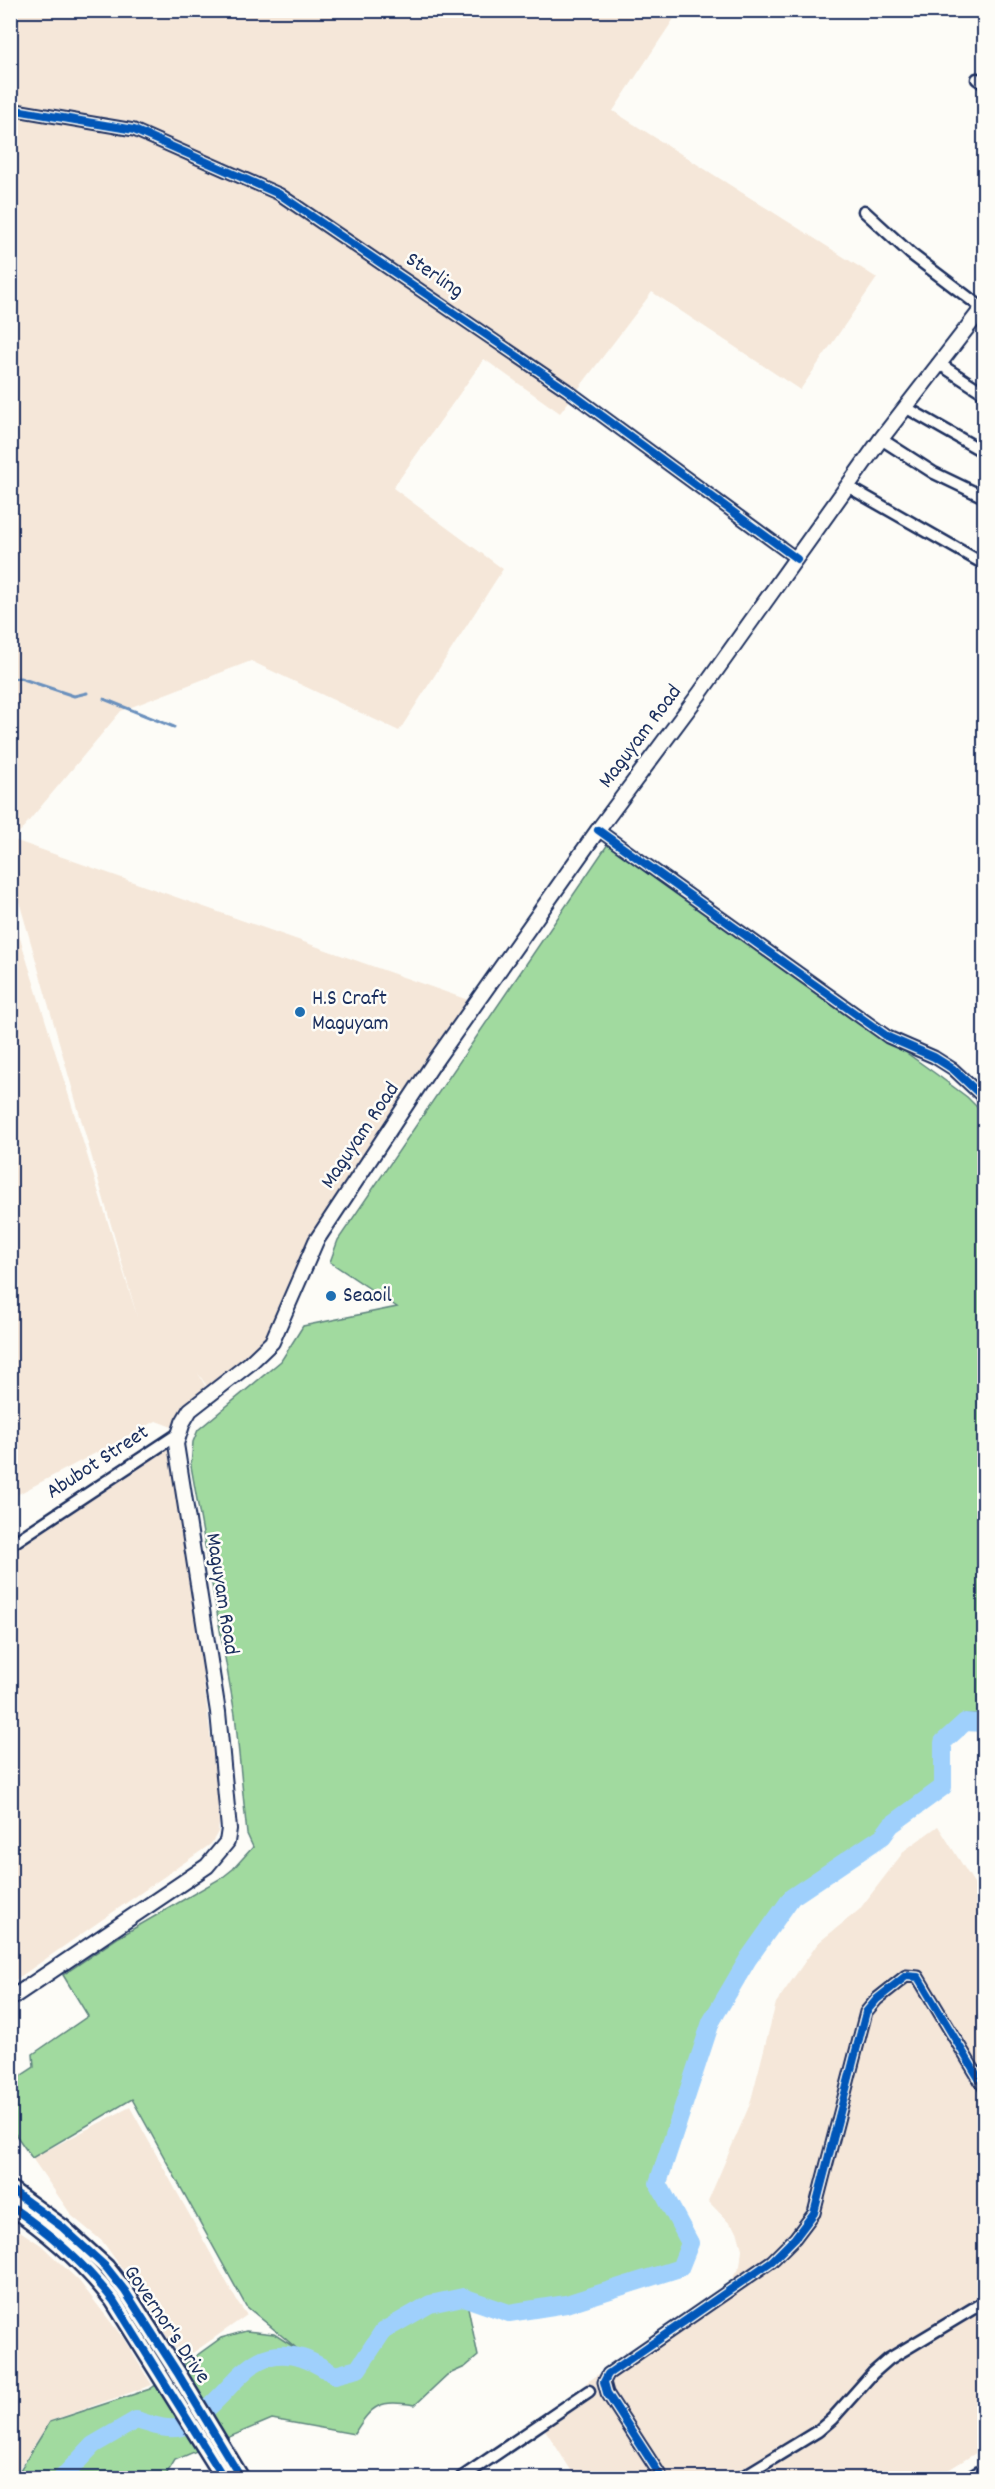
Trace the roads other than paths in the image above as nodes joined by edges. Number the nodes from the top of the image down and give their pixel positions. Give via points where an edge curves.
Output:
1 (10, 109) edge
2 (864, 211) dead end
3 (983, 307) edge
4 (938, 363) junction
5 (984, 393) edge
6 (905, 407) junction
7 (881, 439) junction
8 (984, 452) edge
9 (847, 486) junction
10 (984, 497) edge
11 (797, 559) junction
12 (984, 564) edge
13 (598, 830) junction
14 (984, 1098) edge
15 (178, 1434) junction
16 (10, 1545) edge
17 (10, 1999) edge
18 (984, 2087) edge
19 (10, 2188) edge
20 (10, 2206) edge
21 (984, 2302) edge
22 (589, 2391) dead end
23 (984, 2469) edge
24 (469, 2476) edge
25 (224, 2478) edge
26 (241, 2478) edge
27 (662, 2478) edge
28 (741, 2478) edge
29 (969, 2478) edge

1 - 11 street, Sterling via 135,130 279,194 567,390
2 - 3 street via 910,254
3 - 4 main road, Maguyam Road
4 - 5 street
4 - 6 main road, Maguyam Road
6 - 7 main road, Maguyam Road
6 - 8 street
7 - 9 main road, Maguyam Road
7 - 10 street via 934,473
9 - 11 main road, Maguyam Road
9 - 12 street
11 - 13 main road, Maguyam Road
13 - 14 street via 888,1037 953,1069
13 - 15 main road, Maguyam Road via 435,1061 316,1241 272,1342 197,1404
15 - 16 street, Abubot Street
15 - 17 main road, Maguyam Road via 177,1456 218,1712 230,1829 227,1842 207,1866
18 - 27 street via 918,1977 906,1976 866,2012 814,2213 772,2261 608,2374 604,2382 607,2393
19 - 26 highway, Governor's Drive via 106,2267 177,2372
20 - 25 highway, Governor's Drive via 53,2238 95,2277
21 - 28 street via 889,2359 818,2431
22 - 24 street
23 - 29 street

